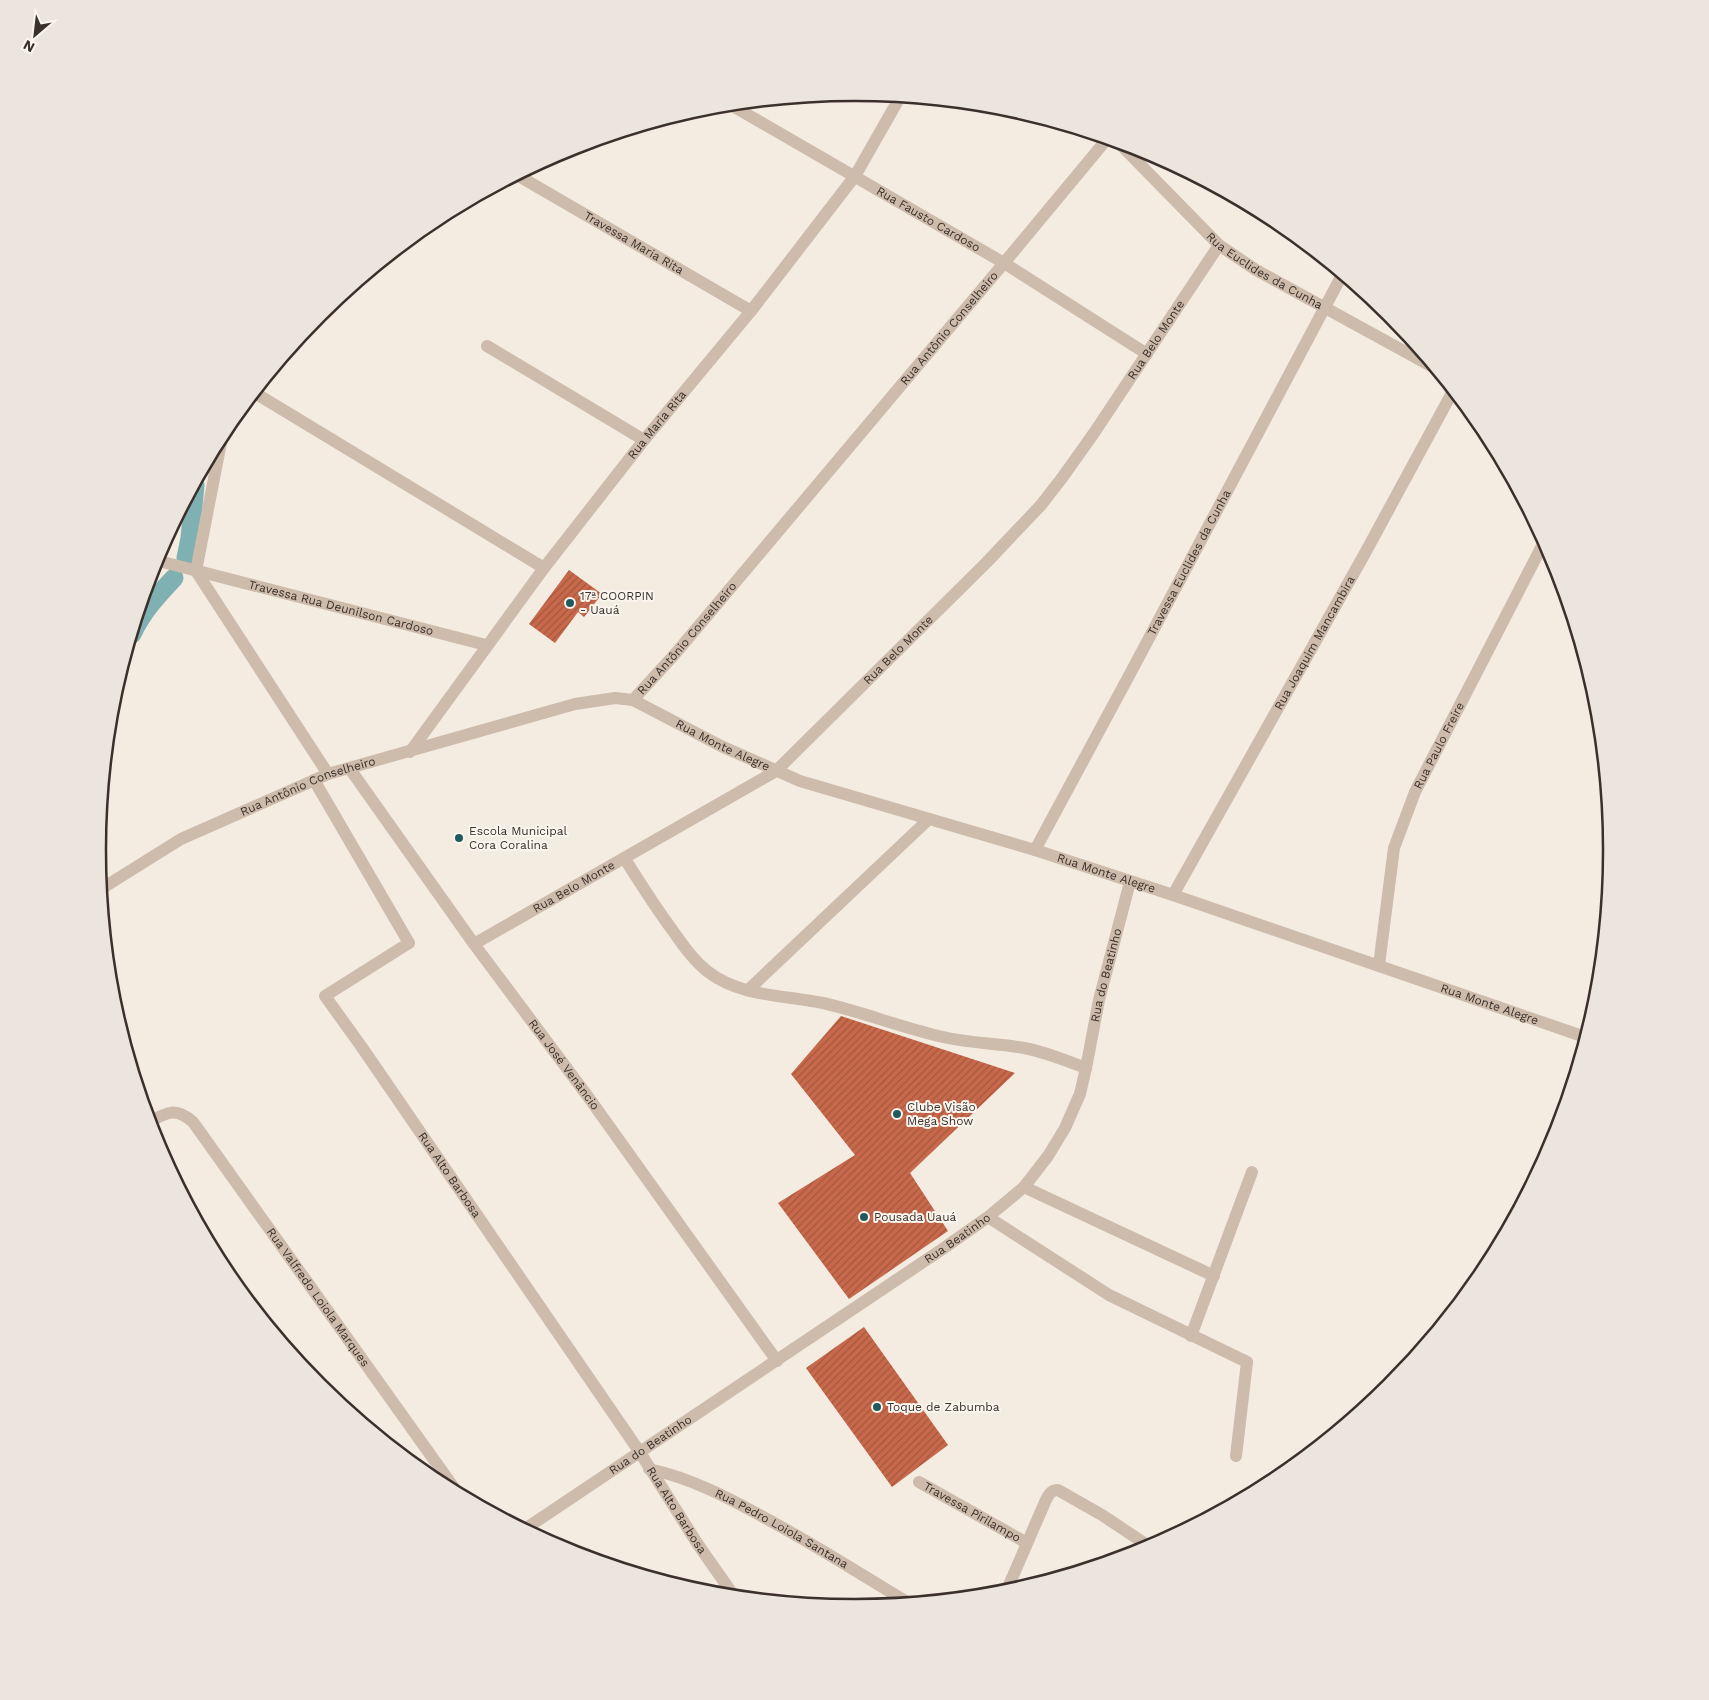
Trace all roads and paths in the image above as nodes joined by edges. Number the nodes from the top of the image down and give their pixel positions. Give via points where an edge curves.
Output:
1 (897, 103) edge
2 (741, 111) edge
3 (1103, 144) edge
4 (1131, 154) edge
5 (855, 176) junction
6 (523, 178) edge
7 (1220, 245) junction
8 (1004, 263) junction
9 (1339, 280) edge
10 (1323, 308) junction
11 (751, 312) junction
12 (487, 346) dead end
13 (1147, 354) junction
14 (1421, 360) edge
15 (259, 395) edge
16 (1450, 396) edge
17 (644, 440) junction
18 (218, 456) edge
19 (1540, 550) edge
20 (163, 562) edge
21 (544, 568) junction
22 (196, 571) junction
23 (486, 645) junction
24 (633, 700) junction
25 (410, 752) junction
26 (350, 769) junction
27 (776, 771) junction
28 (328, 774) junction
29 (314, 780) junction
30 (929, 819) junction
31 (1035, 850) junction
32 (624, 858) junction
33 (1130, 882) junction
34 (107, 885) edge
35 (1173, 895) junction
36 (474, 944) junction
37 (1379, 965) junction
38 (748, 990) junction
39 (1580, 1035) edge
40 (1086, 1068) junction
41 (156, 1118) edge
42 (1252, 1172) dead end
43 (1024, 1187) junction
44 (988, 1217) junction
45 (1214, 1276) junction
46 (1191, 1336) junction
47 (777, 1361) junction
48 (638, 1451) junction
49 (1236, 1456) dead end
50 (649, 1469) junction
51 (447, 1478) edge
52 (919, 1482) dead end
53 (530, 1525) edge
54 (1142, 1542) edge
55 (1027, 1543) junction
56 (1010, 1582) edge
57 (728, 1587) edge
58 (899, 1597) edge

1 - 5 street, Rua Maria Rita
2 - 5 street, Rua Fausto Cardoso
3 - 8 street, Rua Antônio Conselheiro
4 - 7 street, Rua Euclides da Cunha
5 - 8 street, Rua Fausto Cardoso
5 - 11 street, Rua Maria Rita
6 - 11 street, Travessa Maria Rita
7 - 10 street, Rua Euclides da Cunha via 1256,270
7 - 13 street, Rua Belo Monte
8 - 13 street, Rua Fausto Cardoso
8 - 24 street, Rua Antônio Conselheiro
9 - 10 street, Travessa Euclides da Cunha
10 - 14 street, Rua Euclides da Cunha
10 - 31 street, Travessa Euclides da Cunha
11 - 17 street, Rua Maria Rita
12 - 17 street
13 - 27 street, Rua Belo Monte via 1041,505
15 - 21 street
16 - 35 street, Rua Joaquim Mancambira
17 - 21 street, Rua Maria Rita
18 - 22 street
19 - 37 street, Rua Paulo Freire via 1403,820 1394,848
20 - 22 street, Travessa Rua Deunilson Cardoso
21 - 23 street, Rua Maria Rita
22 - 23 street, Travessa Rua Deunilson Cardoso
22 - 28 street
23 - 25 street, Rua Maria Rita
24 - 25 street, Rua Antônio Conselheiro via 615,698 584,702
24 - 27 street, Rua Monte Alegre
25 - 26 street, Rua Antônio Conselheiro
26 - 28 street, Rua Antônio Conselheiro
26 - 36 street, Rua José Venâncio
27 - 30 street, Rua Monte Alegre
27 - 32 street, Rua Belo Monte
28 - 29 street, Rua Antônio Conselheiro
29 - 34 street, Rua Antônio Conselheiro via 181,839
29 - 48 street, Rua Alto Barbosa via 409,943 325,996
30 - 31 street, Rua Monte Alegre
30 - 38 street
31 - 33 street, Rua Monte Alegre
32 - 36 street, Rua Belo Monte
32 - 38 street via 692,957 727,984
33 - 35 street, Rua Monte Alegre
33 - 40 street, Rua do Beatinho via 1098,1000
35 - 37 street, Rua Monte Alegre
36 - 47 street, Rua José Venâncio via 589,1098
37 - 39 street, Rua Monte Alegre
38 - 40 street via 821,1003 969,1043 1026,1049
40 - 43 street, Rua Beatinho via 1080,1094 1065,1128
41 - 51 street, Rua Valfredo Loiola Marques via 171,1112 185,1115 193,1122
42 - 45 street
43 - 44 street, Rua Beatinho
43 - 45 street
44 - 46 street via 1109,1295
44 - 47 street, Rua Beatinho
45 - 46 street
46 - 49 street via 1247,1362
47 - 48 street, Rua do Beatinho
48 - 50 street, Rua Alto Barbosa
48 - 53 street, Rua do Beatinho
50 - 57 street, Rua Alto Barbosa
50 - 58 street, Rua Pedro Loiola Santana via 673,1474 745,1507
52 - 55 street, Travessa Pirilampo
54 - 55 street, Travessa Pirilampo via 1102,1514 1058,1490 1050,1493
55 - 56 street, Travessa Pirilampo

